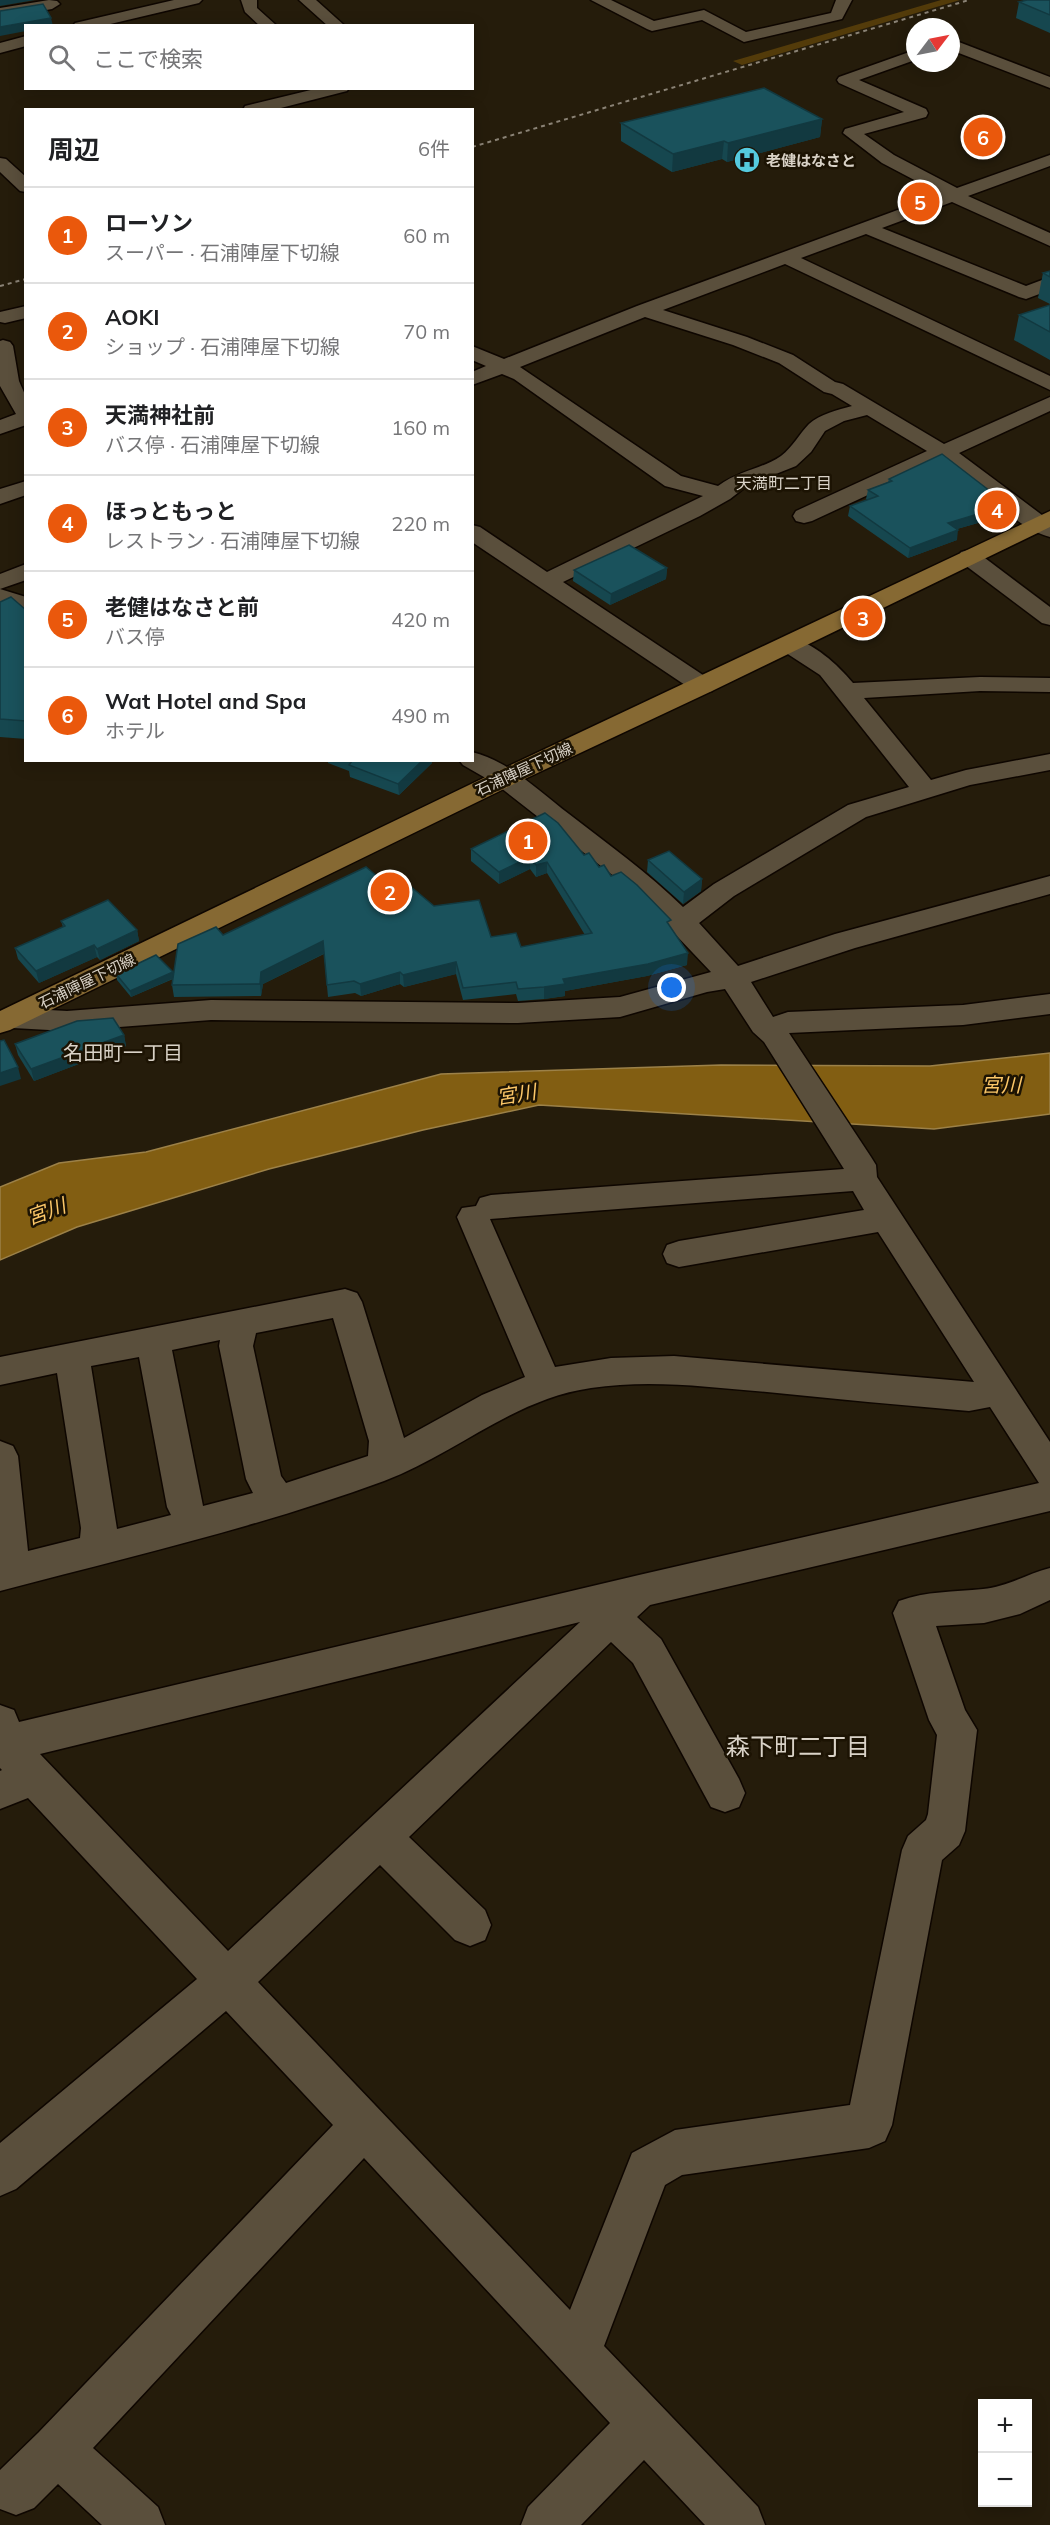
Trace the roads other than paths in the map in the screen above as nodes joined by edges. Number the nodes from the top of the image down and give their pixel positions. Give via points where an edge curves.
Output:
1 (249, 0) edge
2 (307, 0) edge
3 (635, 0) edge
4 (183, 1) edge
5 (848, 1) edge
6 (605, 2) edge
7 (53, 6) edge
8 (0, 13) edge
9 (88, 24) edge
10 (268, 24) edge
11 (336, 24) edge
12 (24, 42) edge
13 (0, 48) edge
14 (960, 48) edge
15 (906, 58) edge
16 (1050, 64) edge
17 (1024, 73) junction
18 (1050, 83) edge
19 (260, 90) edge
20 (334, 90) edge
21 (311, 98) edge
22 (278, 103) junction
23 (259, 108) edge
24 (1050, 160) edge
25 (24, 163) edge
26 (2, 167) edge
27 (24, 185) edge
28 (955, 196) junction
29 (1050, 220) edge
30 (866, 228) junction
31 (1025, 229) junction
32 (1050, 240) edge
33 (786, 258) junction
34 (1050, 283) edge
35 (644, 310) junction
36 (24, 312) edge
37 (5, 317) dead end
38 (3, 346) dead end
39 (474, 353) edge
40 (503, 366) junction
41 (2, 372) edge
42 (474, 378) edge
43 (1050, 384) edge
44 (1050, 402) edge
45 (869, 408) junction
46 (24, 410) edge
47 (24, 418) edge
48 (0, 428) edge
49 (943, 452) junction
50 (24, 488) edge
51 (1, 496) edge
52 (712, 499) junction
53 (804, 516) dead end
54 (1046, 524) edge
55 (474, 533) edge
56 (969, 557) junction
57 (24, 572) edge
58 (546, 581) junction
59 (0, 582) edge
60 (0, 596) edge
61 (24, 604) edge
62 (1050, 618) edge
63 (789, 644) junction
64 (1050, 685) edge
65 (703, 686) junction
66 (846, 691) junction
67 (474, 761) edge
68 (1050, 762) edge
69 (505, 778) junction
70 (926, 790) junction
71 (1050, 885) edge
72 (682, 922) junction
73 (733, 978) junction
74 (1050, 1005) edge
75 (6, 1021) edge
76 (773, 1032) junction
77 (861, 1171) junction
78 (886, 1218) junction
79 (679, 1254) dead end
80 (242, 1323) junction
81 (153, 1340) junction
82 (72, 1357) junction
83 (0, 1371) edge
84 (547, 1384) junction
85 (997, 1392) junction
86 (0, 1456) edge
87 (385, 1464) junction
88 (1050, 1472) edge
89 (1050, 1496) edge
90 (277, 1501) junction
91 (194, 1524) junction
92 (97, 1550) junction
93 (6, 1574) edge
94 (1050, 1584) edge
95 (639, 1591) junction
96 (611, 1618) junction
97 (2, 1734) edge
98 (17, 1783) edge
99 (724, 1793) dead end
100 (380, 1837) junction
101 (470, 1925) dead end
102 (228, 1981) junction
103 (363, 2126) junction
104 (0, 2173) edge
105 (578, 2351) junction
106 (644, 2424) junction
107 (57, 2450) junction
108 (5, 2490) edge
109 (140, 2525) edge
110 (546, 2525) edge
111 (740, 2525) edge

1 - 10 street via 250,9
2 - 11 street
3 - 6 street
4 - 9 street
5 - 6 street via 837,16 744,37 704,15 652,26
7 - 8 street
12 - 13 street
14 - 17 street
15 - 28 street via 845,80 920,113 851,133 888,159
16 - 17 street
17 - 18 street
19 - 22 street
20 - 21 street
21 - 22 street
22 - 23 street
24 - 28 street
25 - 26 street
26 - 27 street
28 - 30 street
28 - 31 street
29 - 31 street
30 - 33 street
30 - 34 street via 1026,293
31 - 32 street
33 - 35 street
33 - 43 street
35 - 40 street
35 - 45 street via 786,359
36 - 37 street
38 - 41 street
39 - 40 street
40 - 42 street
40 - 52 street via 673,481
41 - 46 street
44 - 49 street
45 - 49 street
45 - 52 street via 818,427 794,457 740,480
47 - 48 street
49 - 53 street
49 - 54 street
50 - 51 street
52 - 58 street
54 - 56 main road, 石浦陣屋下切線
55 - 58 street
56 - 62 street
56 - 63 main road, 石浦陣屋下切線
57 - 59 street
58 - 65 street
60 - 61 street
63 - 65 main road, 石浦陣屋下切線
63 - 66 street via 829,670
64 - 66 street via 980,684
65 - 69 main road, 石浦陣屋下切線
66 - 70 street
67 - 69 street
68 - 70 street
69 - 72 street via 648,890
69 - 75 main road, 石浦陣屋下切線
70 - 72 street via 857,811 724,890
71 - 73 street via 845,941
72 - 73 street
73 - 75 street via 706,982 620,1008 574,1012 211,1010 67,1021
73 - 76 street via 763,1025
74 - 76 street via 963,1015 788,1023
76 - 77 street
77 - 78 street
77 - 84 street via 836,1182 482,1212 534,1362
78 - 79 street
78 - 85 street
80 - 81 street
80 - 87 street via 345,1302 387,1441
80 - 90 street via 236,1346 264,1479
81 - 82 street
81 - 91 street via 185,1507
82 - 83 street
82 - 92 street via 99,1528
84 - 85 street via 590,1372 650,1370 969,1397
84 - 87 street via 511,1397
85 - 88 street
86 - 93 street
87 - 90 street
89 - 95 street
90 - 91 street
91 - 92 street
92 - 93 street
94 - 105 street via 984,1606 912,1613 949,1720 957,1730 948,1814 944,1831 923,1850 869,2125 675,2153 648,2169
95 - 96 street
95 - 97 street
96 - 99 street via 647,1651
96 - 100 street
97 - 98 street
98 - 102 street
100 - 101 street
100 - 102 street
102 - 103 street
102 - 104 street
103 - 105 street
103 - 107 street
105 - 106 street
106 - 110 street
106 - 111 street
107 - 108 street
107 - 109 street

